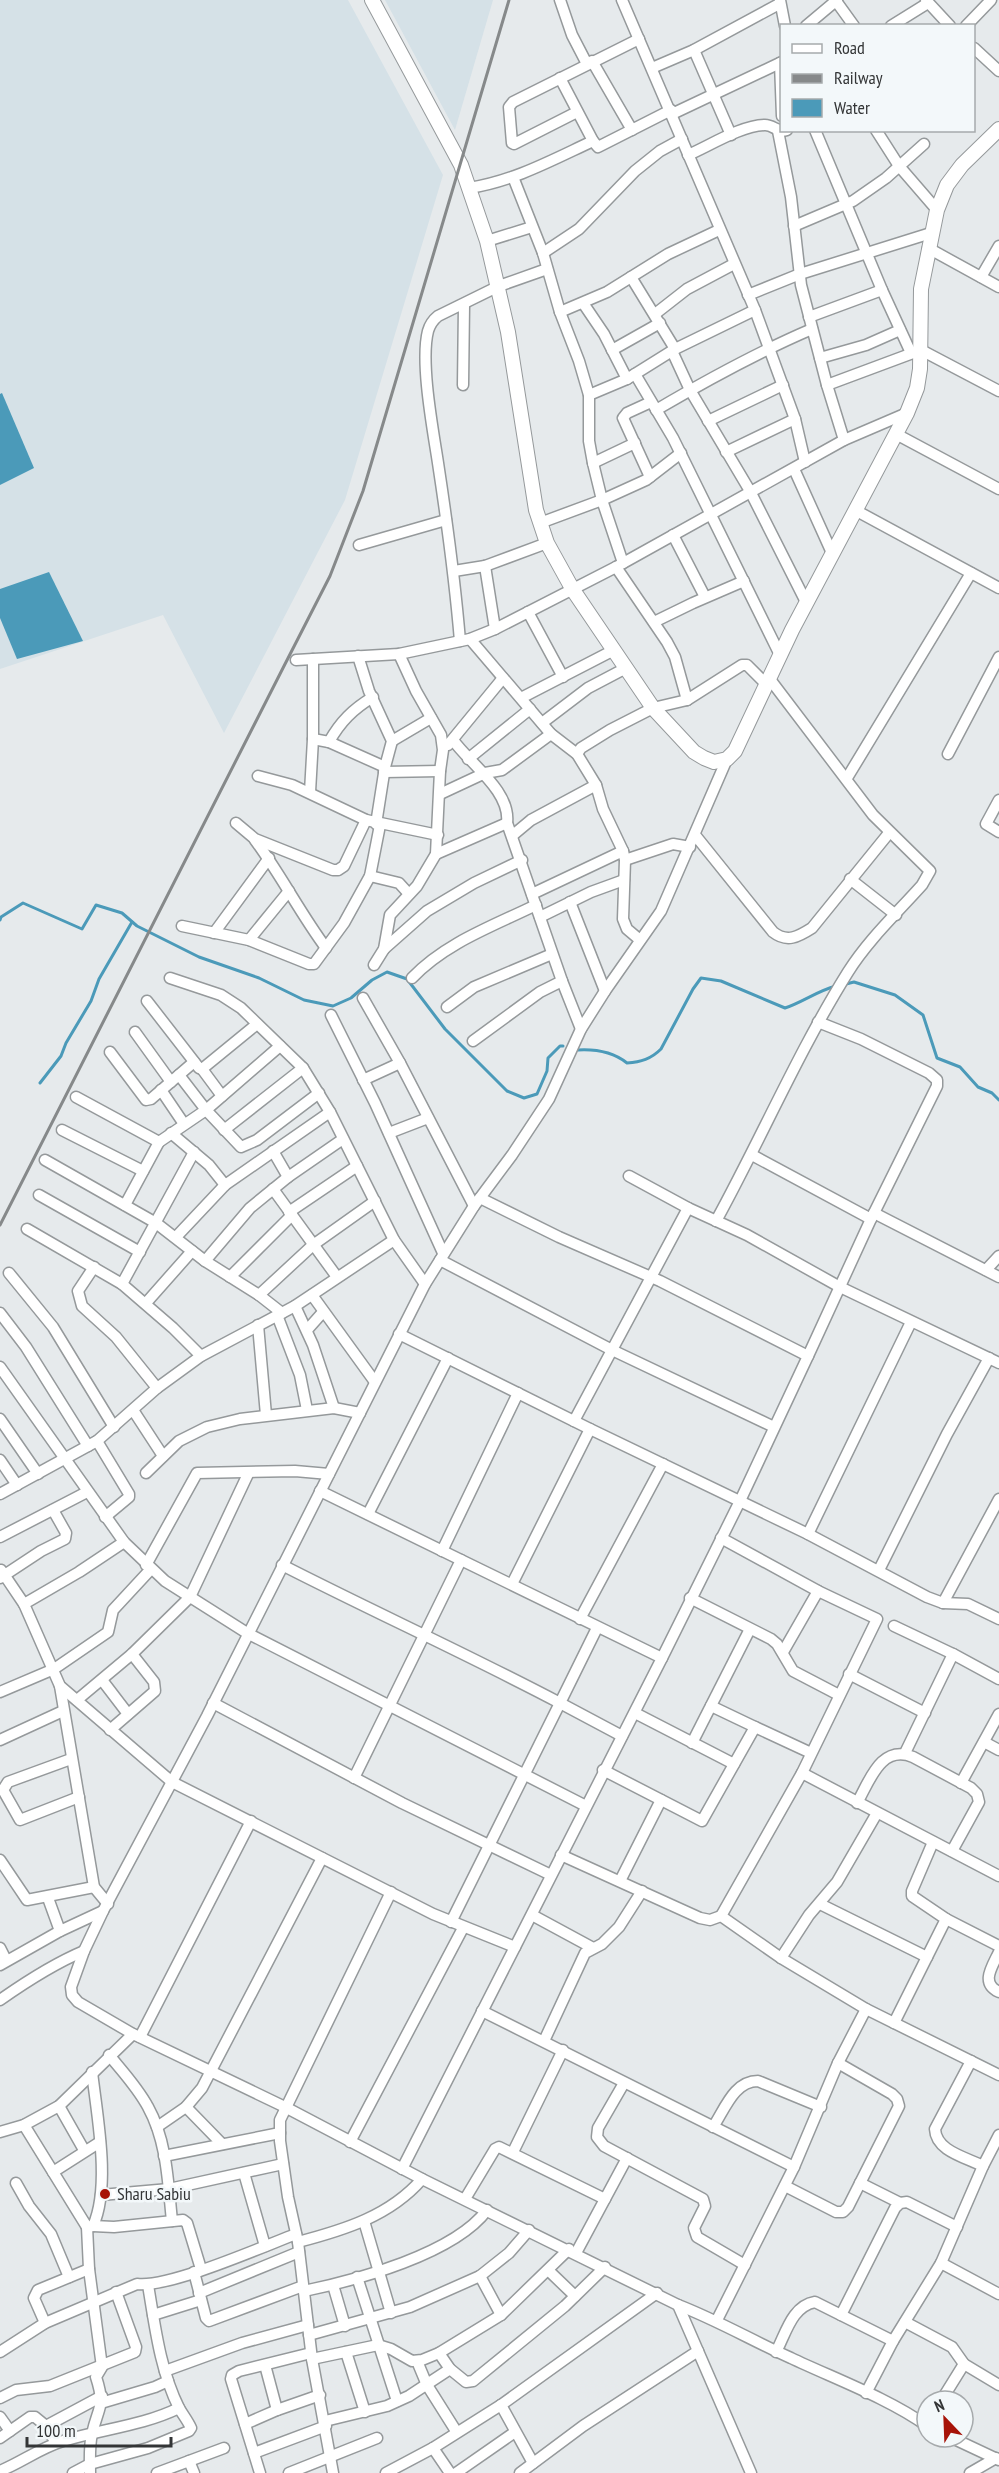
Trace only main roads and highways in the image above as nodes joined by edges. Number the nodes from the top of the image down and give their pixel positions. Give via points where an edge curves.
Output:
1 (372, 0) edge
2 (999, 129) edge

1 - 2 main road via 444,132 488,241 536,510 547,543 573,590 653,708 694,752 714,762 727,759 735,751 832,553 908,413 921,369 916,352 921,289 937,210 947,185 962,165

